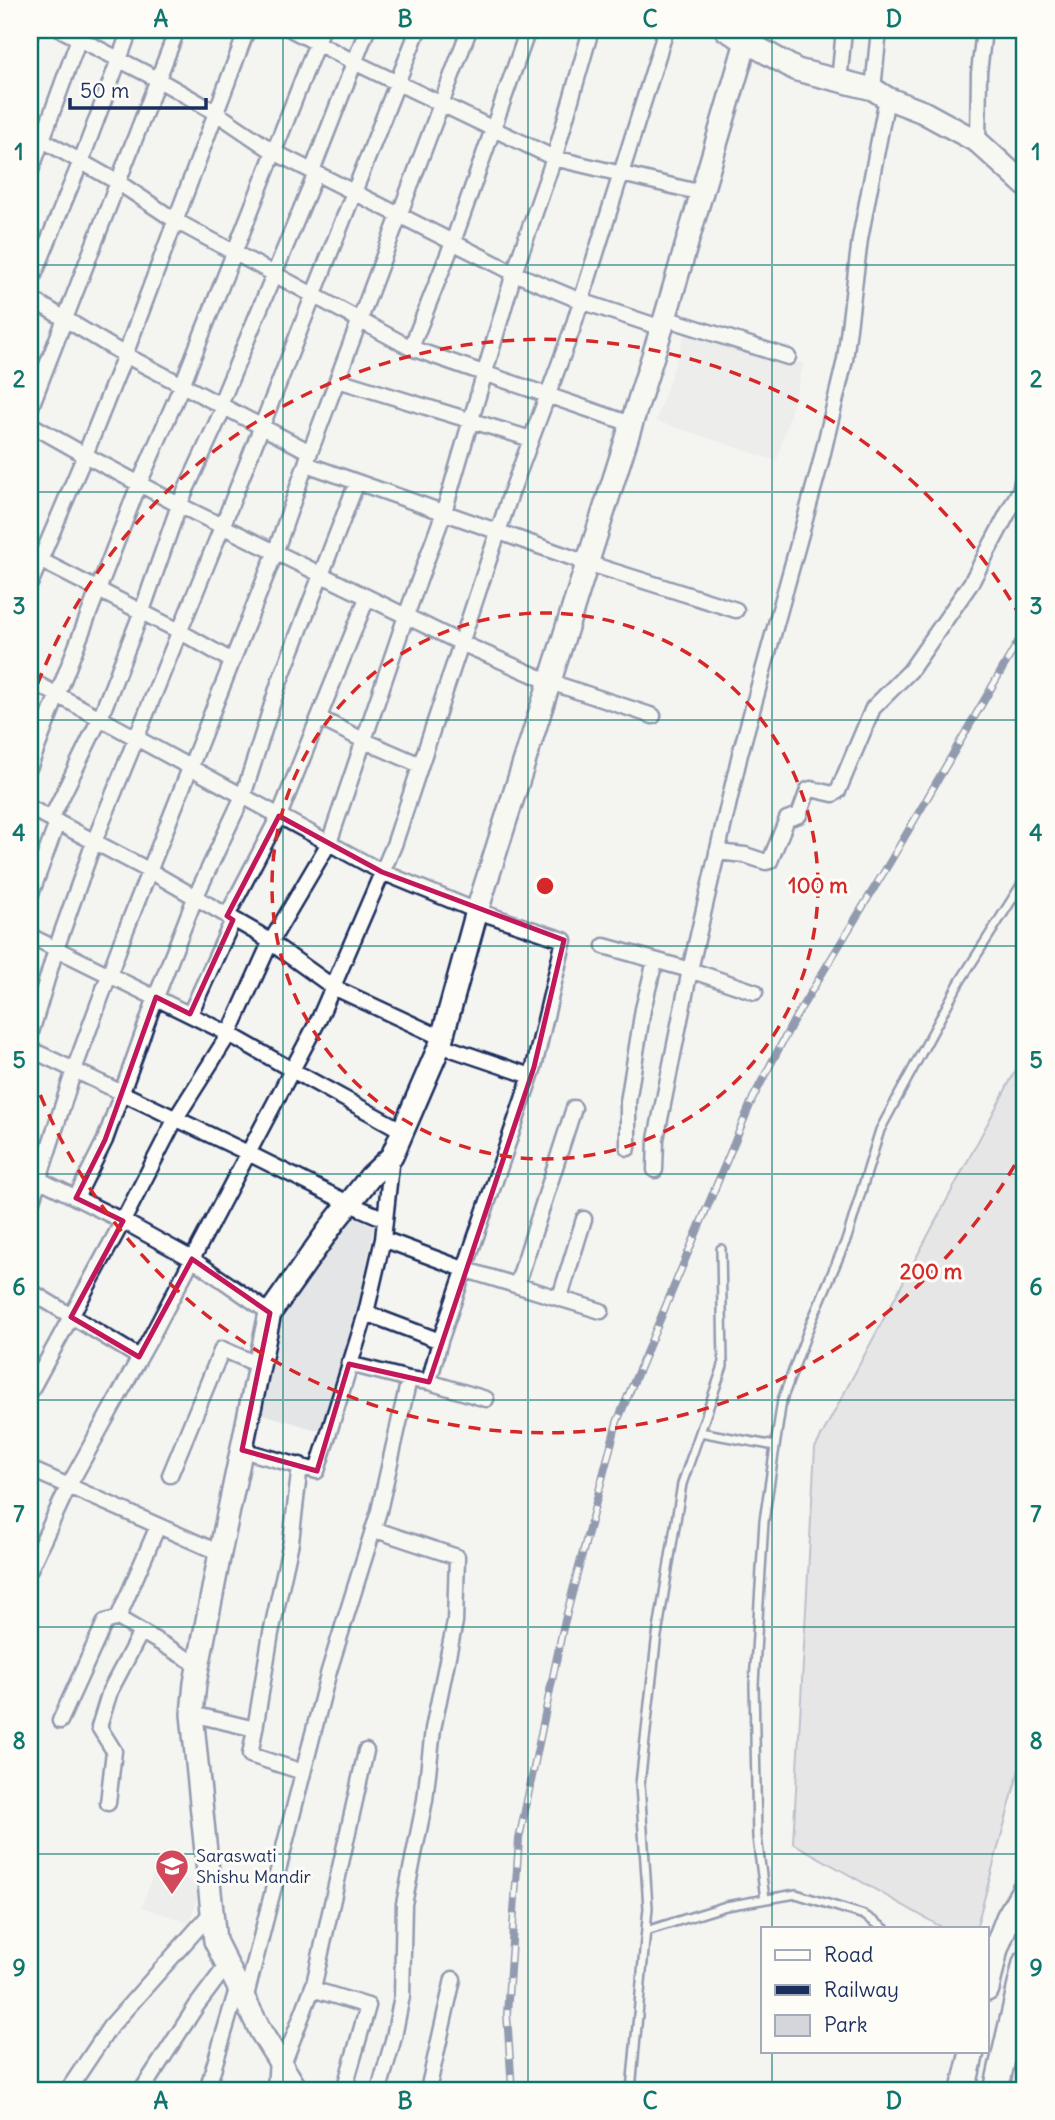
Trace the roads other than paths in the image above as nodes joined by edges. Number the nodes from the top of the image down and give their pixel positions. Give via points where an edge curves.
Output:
1 (32, 30) edge
2 (62, 30) edge
3 (130, 30) edge
4 (177, 30) edge
5 (247, 30) edge
6 (292, 30) edge
7 (368, 30) edge
8 (418, 30) edge
9 (469, 30) edge
10 (528, 30) edge
11 (591, 30) edge
12 (666, 30) edge
13 (726, 30) edge
14 (844, 30) edge
15 (879, 30) edge
16 (984, 30) edge
17 (80, 35) edge
18 (30, 36) edge
19 (319, 36) edge
20 (746, 42) junction
21 (118, 60) junction
22 (354, 62) junction
23 (157, 79) junction
24 (839, 82) junction
25 (397, 83) junction
26 (880, 93) junction
27 (441, 104) junction
28 (215, 112) junction
29 (494, 129) junction
30 (36, 136) edge
31 (978, 142) junction
32 (274, 152) junction
33 (554, 158) junction
34 (80, 161) junction
35 (314, 172) junction
36 (30, 173) edge
37 (620, 174) junction
38 (119, 183) junction
39 (1025, 185) edge
40 (353, 191) junction
41 (702, 193) junction
42 (400, 215) junction
43 (176, 221) junction
44 (453, 242) junction
45 (234, 252) junction
46 (274, 274) junction
47 (514, 274) junction
48 (30, 285) edge
49 (312, 295) junction
50 (30, 298) edge
51 (581, 301) junction
52 (66, 319) junction
53 (360, 321) junction
54 (664, 323) junction
55 (411, 348) junction
56 (125, 355) junction
57 (788, 357) dead end
58 (486, 372) junction
59 (338, 380) junction
60 (182, 385) junction
61 (548, 395) junction
62 (222, 406) junction
63 (30, 410) edge
64 (472, 420) junction
65 (30, 424) edge
66 (631, 424) junction
67 (260, 426) junction
68 (531, 439) junction
69 (85, 456) junction
70 (308, 458) junction
71 (1025, 470) edge
72 (357, 482) junction
73 (139, 484) junction
74 (180, 505) junction
75 (444, 512) junction
76 (222, 527) junction
77 (498, 532) junction
78 (275, 552) junction
79 (35, 558) edge
80 (587, 563) junction
81 (322, 575) junction
82 (30, 584) edge
83 (99, 590) junction
84 (367, 598) junction
85 (736, 610) dead end
86 (142, 611) junction
87 (406, 616) junction
88 (179, 631) junction
89 (461, 643) junction
90 (232, 661) junction
91 (30, 680) edge
92 (550, 682) junction
93 (58, 696) junction
94 (653, 716) dead end
95 (100, 718) junction
96 (319, 718) junction
97 (137, 738) junction
98 (365, 741) junction
99 (420, 765) junction
100 (30, 766) edge
101 (191, 767) junction
102 (243, 796) junction
103 (30, 808) edge
104 (279, 816) junction
105 (54, 821) junction
106 (94, 842) junction
107 (329, 843) junction
108 (717, 852) junction
109 (149, 872) junction
110 (382, 872) junction
111 (1025, 879) edge
112 (30, 897) edge
113 (195, 898) junction
114 (477, 911) junction
115 (230, 918) junction
116 (30, 936) edge
117 (270, 943) junction
118 (604, 946) dead end
119 (56, 949) junction
120 (655, 961) junction
121 (690, 970) junction
122 (110, 974) junction
123 (333, 987) junction
124 (755, 992) dead end
125 (156, 997) junction
126 (190, 1014) junction
127 (229, 1034) junction
128 (30, 1036) edge
129 (441, 1042) junction
130 (30, 1049) edge
131 (74, 1070) junction
132 (292, 1070) junction
133 (531, 1076) junction
134 (122, 1093) junction
135 (574, 1108) dead end
136 (176, 1118) junction
137 (403, 1131) junction
138 (628, 1148) dead end
139 (248, 1153) junction
140 (392, 1156) junction
141 (655, 1170) dead end
142 (34, 1177) edge
143 (76, 1198) junction
144 (350, 1204) junction
145 (30, 1207) edge
146 (385, 1219) junction
147 (584, 1219) dead end
148 (123, 1221) junction
149 (383, 1239) junction
150 (721, 1249) dead end
151 (192, 1259) junction
152 (466, 1270) junction
153 (517, 1285) junction
154 (30, 1291) edge
155 (560, 1297) junction
156 (601, 1311) dead end
157 (270, 1313) junction
158 (366, 1313) junction
159 (71, 1317) junction
160 (440, 1341) junction
161 (139, 1357) junction
162 (349, 1364) junction
163 (259, 1365) junction
164 (409, 1379) junction
165 (429, 1382) junction
166 (30, 1392) edge
167 (486, 1399) dead end
168 (700, 1432) junction
169 (775, 1446) junction
170 (242, 1450) junction
171 (300, 1465) junction
172 (30, 1469) edge
173 (170, 1475) dead end
174 (68, 1487) junction
175 (158, 1526) junction
176 (373, 1529) junction
177 (220, 1553) junction
178 (30, 1569) edge
179 (118, 1618) junction
180 (141, 1632) junction
181 (198, 1665) junction
182 (192, 1714) junction
183 (60, 1721) dead end
184 (255, 1730) junction
185 (366, 1751) dead end
186 (303, 1772) junction
187 (108, 1803) dead end
188 (1025, 1889) edge
189 (1025, 1896) edge
190 (765, 1899) junction
191 (212, 1912) junction
192 (882, 1927) edge
193 (646, 1931) junction
194 (1025, 1963) edge
195 (227, 1965) junction
196 (453, 1979) dead end
197 (988, 1981) edge
198 (312, 1989) junction
199 (242, 1993) junction
200 (972, 2054) edge
201 (280, 2063) junction
202 (68, 2090) edge
203 (142, 2090) edge
204 (206, 2090) edge
205 (275, 2090) edge
206 (297, 2090) edge
207 (344, 2090) edge
208 (379, 2090) edge
209 (428, 2090) edge
210 (631, 2090) edge
211 (963, 2090) edge
212 (996, 2090) edge

1 - 18 street
2 - 17 street
3 - 21 street
4 - 23 street
5 - 28 street
6 - 19 street
7 - 22 street
8 - 25 street
9 - 27 street
10 - 29 street
11 - 33 street
12 - 37 street
13 - 20 street
14 - 24 street
15 - 26 street
16 - 31 street
17 - 21 street
17 - 30 street
19 - 22 street
19 - 32 street
20 - 24 street via 797,70
20 - 41 street
21 - 23 street
21 - 34 street
22 - 25 street
22 - 35 street
23 - 28 street
23 - 38 street
24 - 26 street
25 - 27 street
25 - 40 street
26 - 31 street
26 - 108 street via 845,360
27 - 29 street
27 - 42 street
28 - 32 street
28 - 43 street
29 - 33 street
29 - 44 street
30 - 34 street
30 - 36 street
31 - 39 street
32 - 35 street
32 - 45 street
33 - 37 street
33 - 47 street
34 - 38 street
34 - 48 street
35 - 40 street
35 - 46 street
37 - 41 street
37 - 51 street
38 - 43 street
38 - 52 street
40 - 42 street
40 - 49 street
41 - 54 street
42 - 44 street
42 - 53 street
43 - 45 street
43 - 56 street
44 - 47 street
44 - 55 street
45 - 46 street
45 - 60 street
46 - 49 street
46 - 62 street
47 - 51 street
47 - 58 street
49 - 53 street
49 - 67 street
50 - 52 street
51 - 54 street
51 - 61 street
52 - 56 street
52 - 63 street
53 - 55 street
53 - 59 street
54 - 57 street
54 - 66 street
55 - 58 street
56 - 60 street
56 - 69 street
58 - 61 street
58 - 64 street
59 - 64 street
59 - 70 street
60 - 62 street
60 - 73 street
61 - 66 street
61 - 68 street
62 - 67 street
62 - 74 street
64 - 68 street
64 - 75 street
65 - 69 street
66 - 80 street
67 - 70 street
67 - 76 street
68 - 77 street
69 - 73 street
69 - 79 street
70 - 72 street
70 - 78 street
71 - 108 street via 1020,490 971,583 910,671 873,708 838,791 808,790 799,815 787,820 770,861
72 - 75 street
72 - 81 street
73 - 74 street
73 - 83 street
74 - 76 street
74 - 86 street
75 - 77 street
75 - 87 street
76 - 78 street
76 - 88 street
77 - 80 street
77 - 89 street
78 - 81 street
78 - 90 street
79 - 82 street
79 - 83 street
80 - 85 street
80 - 92 street
81 - 84 street
81 - 102 street via 278,687
83 - 86 street
83 - 93 street
84 - 87 street
84 - 96 street
86 - 88 street
86 - 95 street
87 - 89 street
87 - 98 street
88 - 90 street
88 - 97 street
89 - 92 street
89 - 99 street
90 - 101 street
91 - 93 street
92 - 94 street
92 - 114 street
93 - 95 street
93 - 100 street
95 - 97 street
95 - 105 street
96 - 98 street
96 - 104 street
97 - 101 street
97 - 106 street
98 - 99 street
98 - 107 street
99 - 110 street
101 - 102 street
101 - 109 street
102 - 104 street
102 - 113 street
103 - 105 street
104 - 107 street
104 - 115 street
105 - 106 street
105 - 112 street
106 - 109 street
106 - 119 street
107 - 110 street
107 - 117 street
108 - 121 street
109 - 113 street
109 - 122 street
110 - 114 street
110 - 123 street
111 - 169 lane via 958,983 880,1130 847,1238 782,1400
113 - 115 street
113 - 125 street
114 - 129 street
114 - 133 street via 564,940
115 - 117 street
115 - 126 street
116 - 119 street
117 - 123 street
117 - 127 street
118 - 120 street
119 - 122 street
119 - 128 street
120 - 121 street
120 - 138 street via 628,1102
121 - 124 street
121 - 141 street via 656,1139
122 - 125 street
122 - 131 street
123 - 129 street
123 - 132 street
125 - 126 street
125 - 134 street
126 - 127 street
127 - 132 street
127 - 136 street
129 - 133 street
129 - 137 street
130 - 131 street
131 - 134 street
131 - 142 street
132 - 137 street
132 - 139 street
133 - 152 street
134 - 136 street
134 - 143 street
135 - 153 street
136 - 139 street
136 - 148 street
137 - 140 street
139 - 144 street
139 - 151 street
140 - 144 street
140 - 146 street
142 - 143 street
142 - 145 street
143 - 148 street
144 - 146 street
144 - 157 street
146 - 149 street
147 - 155 street
148 - 151 street
148 - 159 street
149 - 152 street
149 - 158 street
150 - 168 lane via 723,1366
151 - 157 street
151 - 161 street
152 - 153 street
152 - 160 street
153 - 155 street
154 - 159 street
155 - 156 street
157 - 163 street
158 - 160 street
158 - 162 street
159 - 161 street
159 - 166 street
160 - 165 street
161 - 174 street
162 - 164 street
162 - 171 street via 317,1471
163 - 170 street
163 - 173 street via 222,1349
164 - 165 street
164 - 176 street
165 - 167 street
168 - 169 lane
168 - 193 lane via 682,1484 656,1642 640,1784
169 - 190 lane via 764,1521 754,1684 757,1836
170 - 171 street
170 - 177 street
171 - 184 street via 291,1542
172 - 174 street
174 - 175 street
174 - 178 street
175 - 177 street
175 - 179 street
176 - 186 street
176 - 208 street via 457,1557 454,1622 404,1904 401,1996
177 - 181 street
179 - 180 street
179 - 183 street via 105,1622
180 - 181 street
180 - 187 street via 110,1691 99,1727 114,1751
181 - 182 street
182 - 184 street
182 - 191 street
184 - 186 street via 250,1755
185 - 198 street
186 - 199 street
188 - 189 main road
188 - 197 main road via 1008,1918
190 - 192 lane via 796,1894 864,1914
190 - 193 lane
191 - 195 street via 215,1941
191 - 202 street via 110,2027
193 - 210 lane
194 - 212 main road
195 - 199 street
195 - 203 street
196 - 209 street
198 - 201 street
198 - 207 street via 368,2006
199 - 201 street
199 - 204 street
200 - 211 main road
201 - 205 street
201 - 206 street

